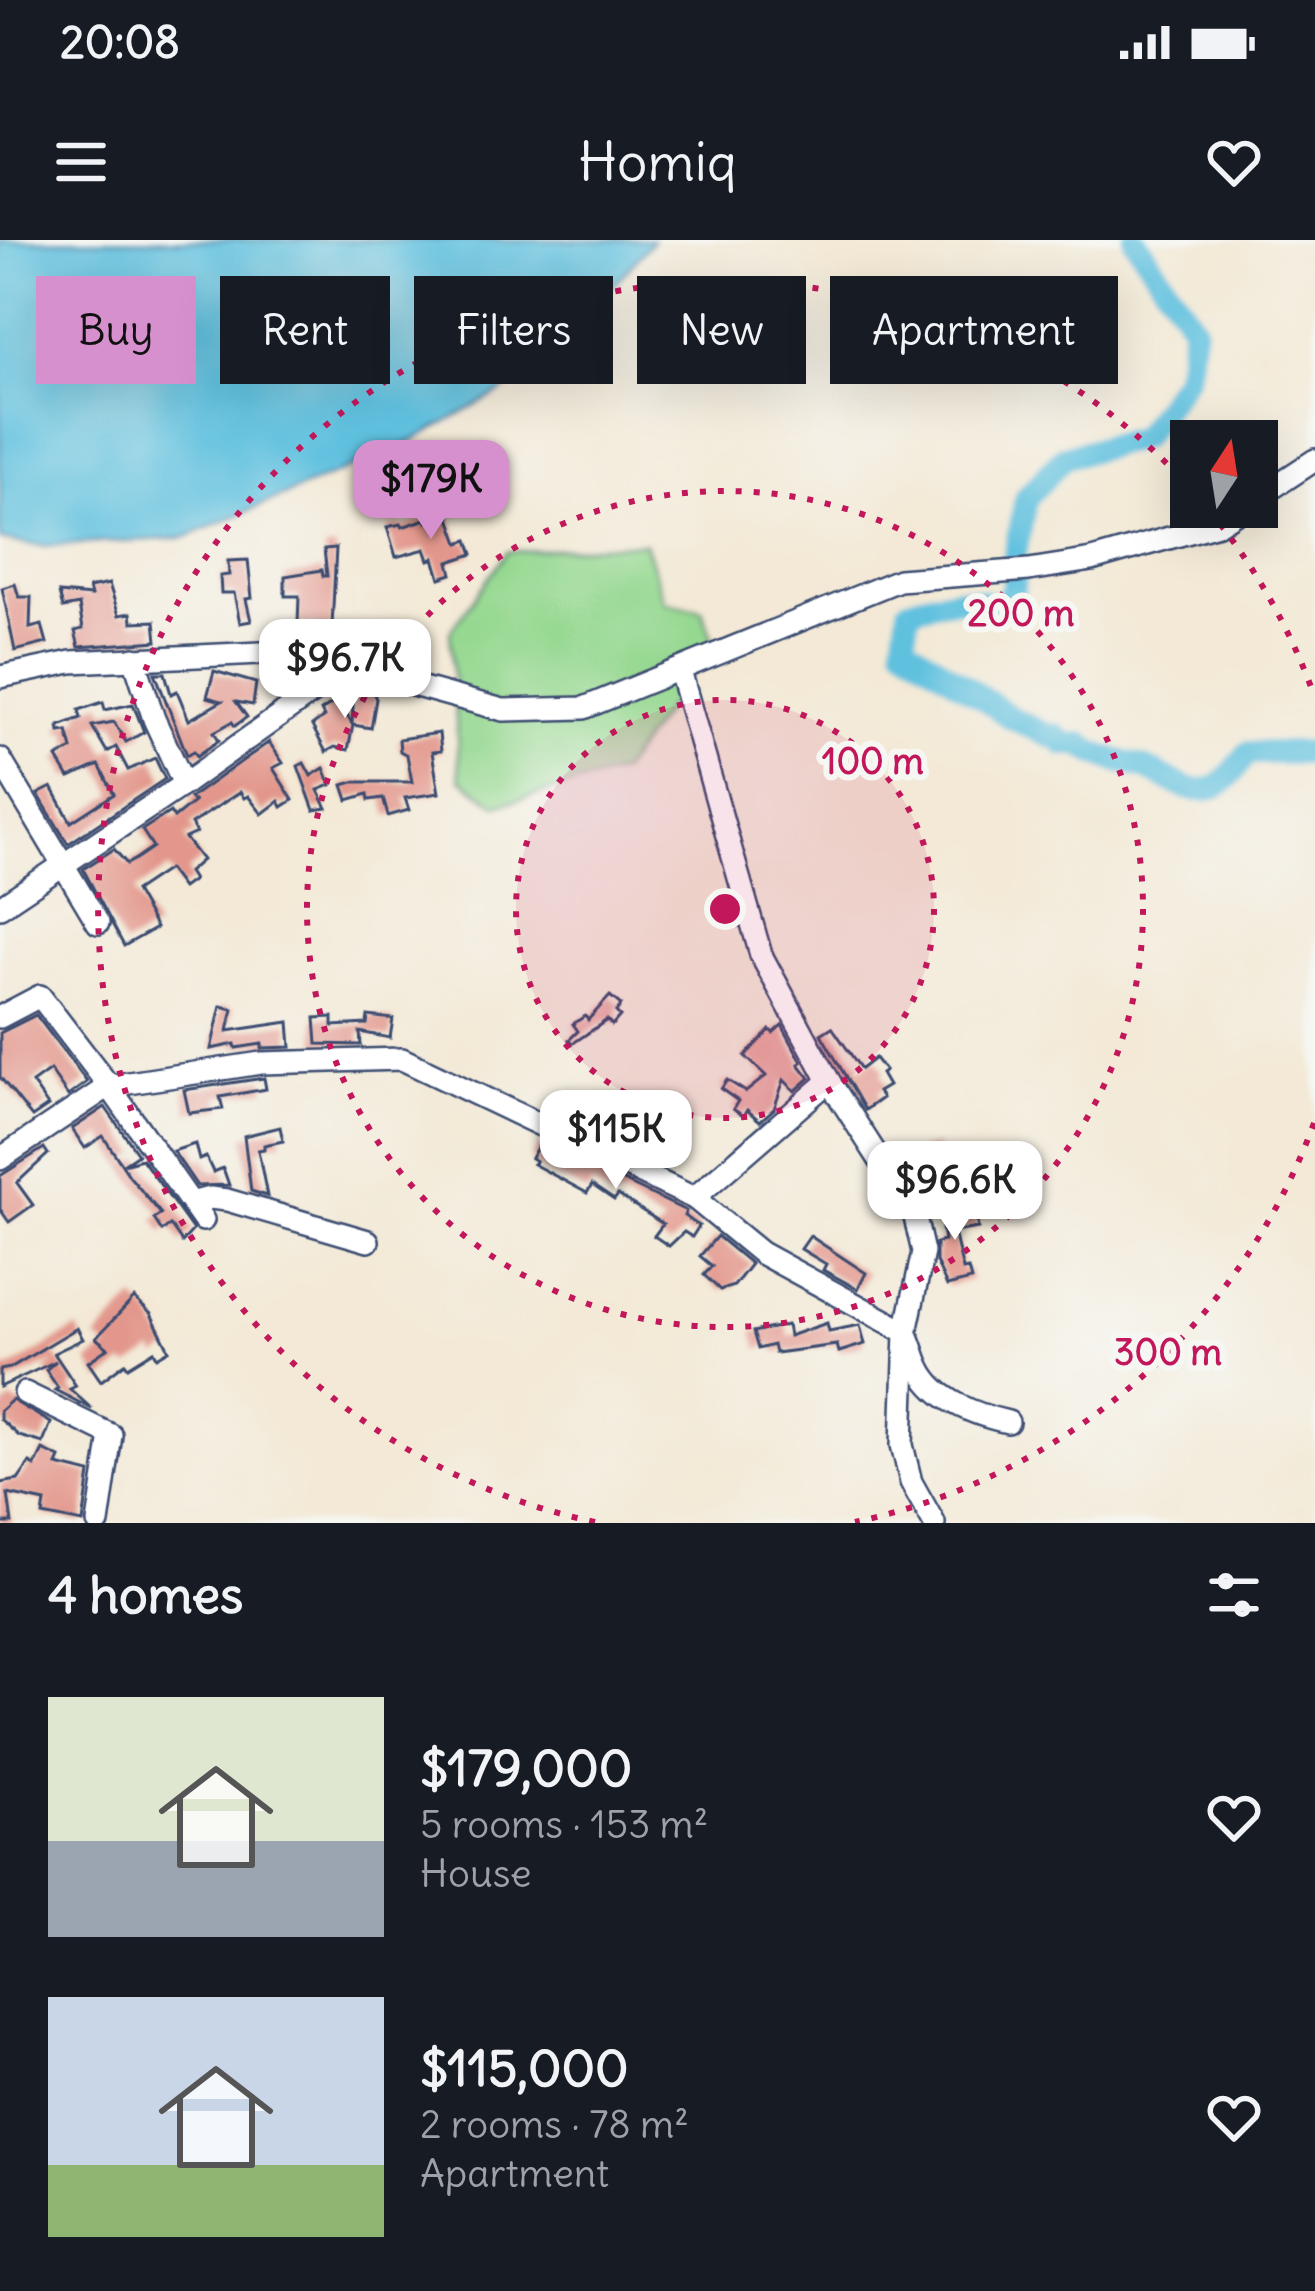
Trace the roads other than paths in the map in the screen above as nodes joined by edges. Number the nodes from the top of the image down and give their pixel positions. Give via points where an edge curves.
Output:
1 (1315, 460) edge
2 (1278, 484) edge
3 (1204, 528) edge
4 (134, 658) junction
5 (344, 670) junction
6 (680, 671) junction
7 (0, 677) edge
8 (2, 766) edge
9 (184, 784) junction
10 (61, 865) junction
11 (0, 907) edge
12 (98, 923) dead end
13 (0, 1017) edge
14 (829, 1081) junction
15 (109, 1086) junction
16 (0, 1159) edge
17 (694, 1198) junction
18 (368, 1241) dead end
19 (906, 1332) junction
20 (25, 1394) dead end
21 (1008, 1422) dead end
22 (98, 1523) edge
23 (934, 1523) edge

1 - 2 street
3 - 6 street via 1092,560 899,580
4 - 5 street via 261,653
4 - 7 street
4 - 9 street
5 - 6 street via 502,710 584,708
5 - 9 street
6 - 14 street via 761,955
8 - 10 street
9 - 10 street
10 - 11 street
10 - 12 street
13 - 15 street via 40,996
14 - 17 street
14 - 19 street via 914,1213 923,1252
15 - 16 street
15 - 17 street via 261,1063 403,1059
15 - 18 street via 197,1212 210,1198 227,1200
17 - 19 street via 760,1253
19 - 21 street via 940,1394
19 - 23 street via 902,1445
20 - 22 street via 111,1435

